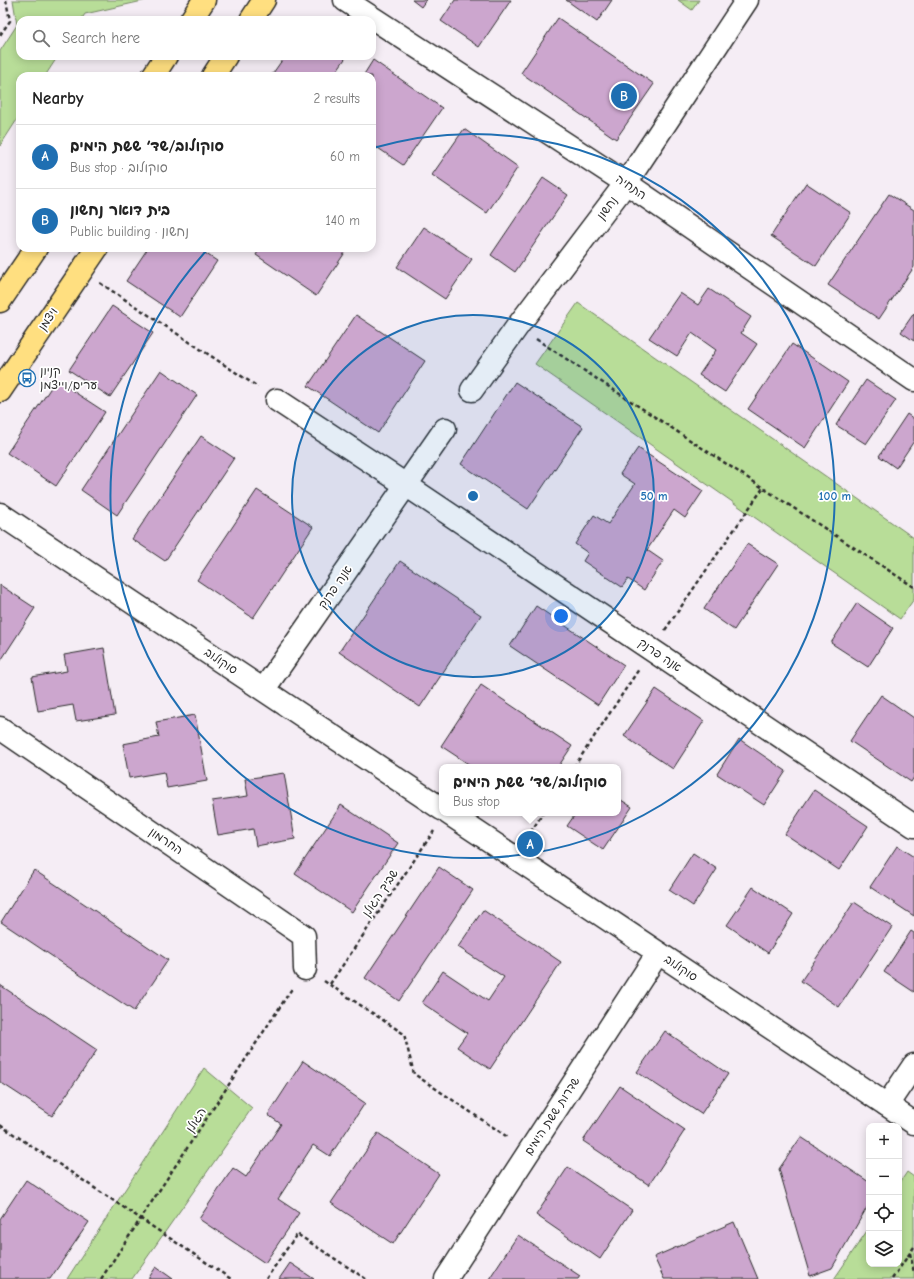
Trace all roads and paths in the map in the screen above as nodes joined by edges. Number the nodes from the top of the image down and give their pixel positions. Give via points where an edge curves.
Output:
1 (6, 0) edge
2 (204, 0) edge
3 (264, 0) edge
4 (345, 0) edge
5 (747, 0) edge
6 (194, 16) edge
7 (254, 16) edge
8 (370, 16) edge
9 (376, 20) edge
10 (0, 35) edge
11 (163, 60) edge
12 (223, 60) edge
13 (156, 72) edge
14 (216, 72) edge
15 (626, 183) junction
16 (33, 252) edge
17 (93, 252) edge
18 (81, 270) junction
19 (0, 301) edge
20 (517, 327) junction
21 (914, 380) edge
22 (472, 390) dead end
23 (0, 391) edge
24 (277, 400) joint
25 (445, 429) dead end
26 (406, 485) junction
27 (763, 488) junction
28 (0, 514) edge
29 (914, 587) edge
30 (652, 649) junction
31 (264, 689) junction
32 (0, 728) edge
33 (576, 764) edge
34 (439, 814) edge
35 (442, 816) edge
36 (541, 816) edge
37 (914, 826) edge
38 (514, 857) junction
39 (658, 953) junction
40 (305, 970) junction
41 (330, 984) junction
42 (914, 1065) edge
43 (887, 1105) junction
44 (914, 1123) edge
45 (0, 1125) edge
46 (529, 1151) junction
47 (142, 1219) junction
48 (914, 1247) edge
49 (910, 1253) junction
50 (914, 1273) edge
51 (101, 1279) edge
52 (232, 1279) edge
53 (266, 1279) edge
54 (366, 1279) edge
55 (446, 1279) edge
56 (892, 1279) edge

1 - 10 path via 10,21
2 - 6 main road
3 - 7 main road
4 - 8 street, התחיה
5 - 15 street, נחשון
9 - 15 street, התחיה
11 - 13 main road
12 - 14 main road
15 - 20 street, נחשון
15 - 21 street, התחיה
16 - 19 main road
17 - 18 main road, ויצמן
18 - 23 main road, ויצמן
18 - 24 path
20 - 22 street, נחשון
20 - 27 path
24 - 26 street, אנה פרנק
25 - 26 street, אנה פרנק
26 - 30 street, אנה פרנק
26 - 31 street, אנה פרנק
27 - 29 path
27 - 30 path
28 - 31 street, סוקולוב
30 - 33 path
30 - 37 street, אנה פרנק
31 - 34 street, סוקולוב
32 - 40 street, החרמון via 304,936
35 - 38 street, סוקולוב
35 - 41 path, שביך הגולן
36 - 38 path
38 - 39 street, סוקולוב
39 - 43 street, סוקולוב
39 - 46 street, שדרות ששת הימים
40 - 41 path
40 - 47 path, הגולן
41 - 46 path via 404,1034 414,1074
42 - 43 street
43 - 44 street, סוקולוב
45 - 47 path
46 - 55 street, שדרות ששת הימים
47 - 51 path, הגולן
47 - 52 path
48 - 49 path
49 - 50 path
49 - 56 path
53 - 54 path via 297,1234

